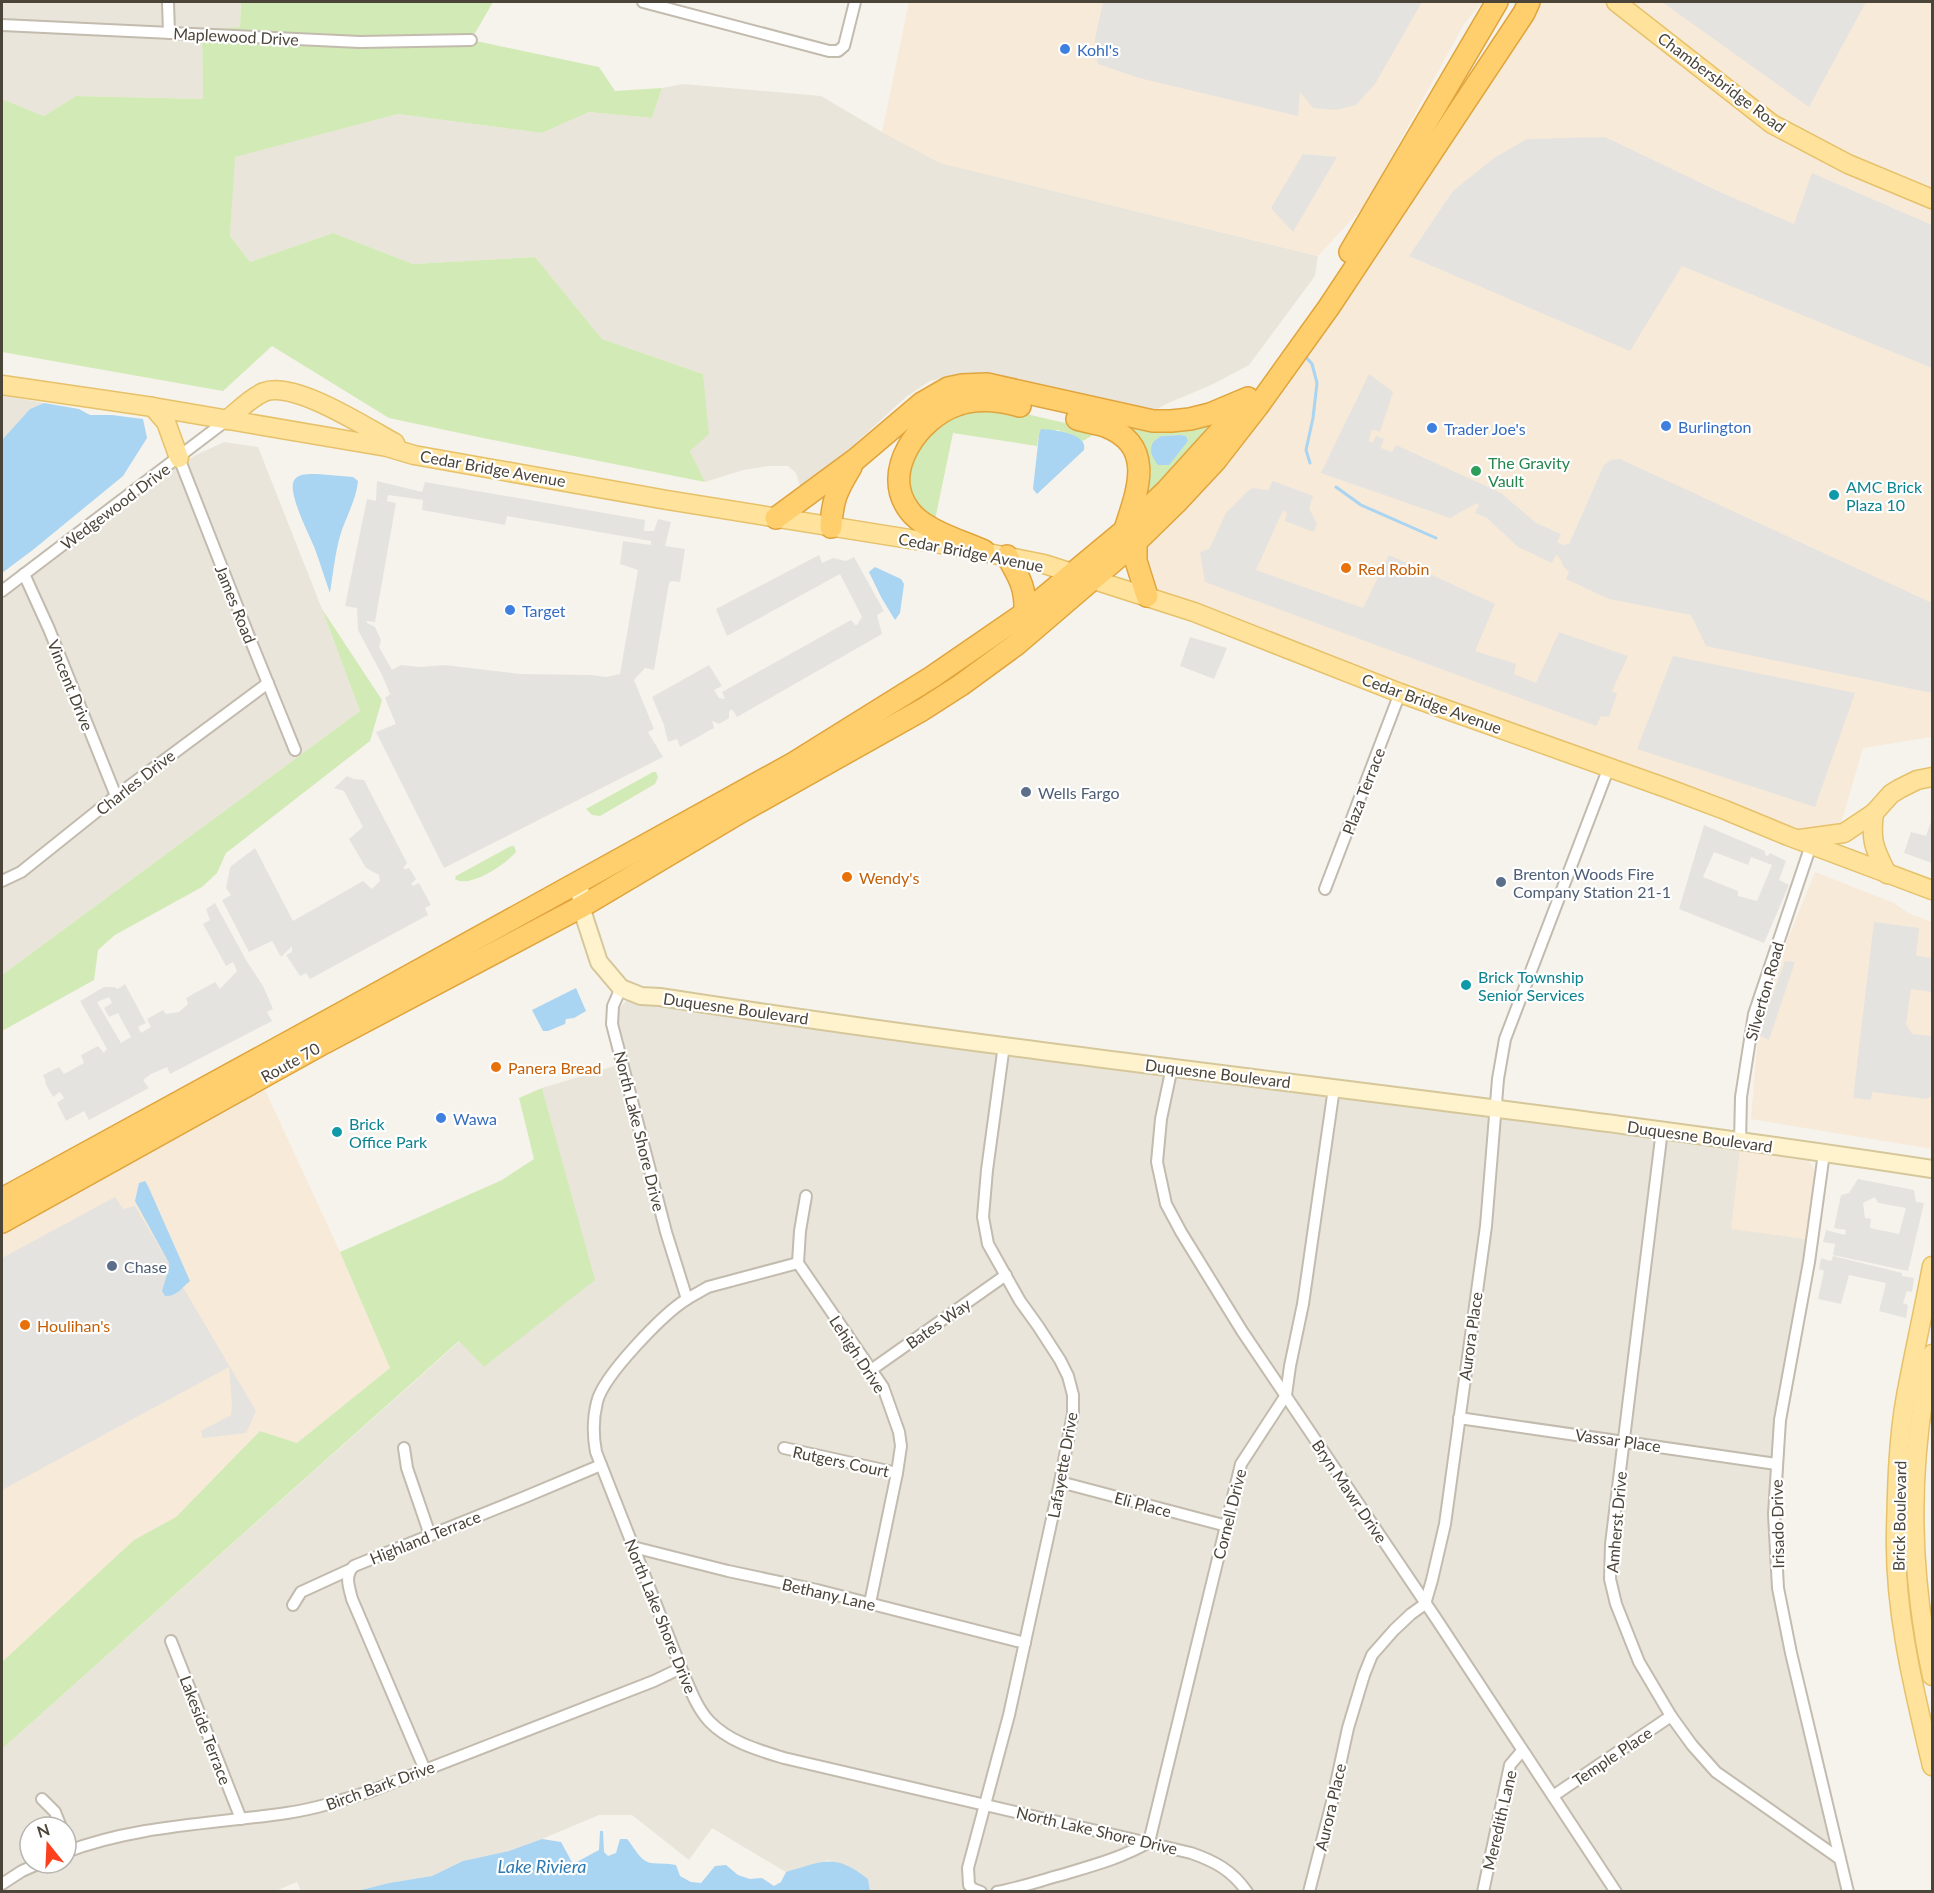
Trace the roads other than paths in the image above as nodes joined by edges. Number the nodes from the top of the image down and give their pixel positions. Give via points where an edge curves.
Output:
1 (168, 2) edge
2 (643, 2) edge
3 (855, 2) edge
4 (1497, 2) edge
5 (1529, 2) edge
6 (1616, 2) edge
7 (2, 25) edge
8 (169, 33) junction
9 (471, 40) dead end
10 (1932, 199) edge
11 (2, 385) edge
12 (1248, 398) junction
13 (153, 407) junction
14 (227, 420) junction
15 (414, 455) junction
16 (179, 458) junction
17 (856, 459) junction
18 (776, 518) junction
19 (831, 527) junction
20 (1131, 536) junction
21 (984, 552) junction
22 (1007, 556) junction
23 (1072, 573) junction
24 (24, 574) junction
25 (1093, 580) junction
26 (2, 591) edge
27 (1147, 597) junction
28 (1025, 613) junction
29 (268, 683) junction
30 (1400, 693) junction
31 (295, 750) dead end
32 (1609, 767) junction
33 (1932, 777) edge
34 (116, 796) junction
35 (1874, 813) junction
36 (1803, 842) junction
37 (1887, 874) junction
38 (2, 881) edge
39 (580, 882) junction
40 (1325, 890) dead end
41 (1930, 891) edge
42 (581, 907) junction
43 (621, 988) junction
44 (1005, 1045) junction
45 (1172, 1067) junction
46 (1334, 1088) junction
47 (1496, 1108) junction
48 (1662, 1130) junction
49 (1740, 1142) junction
50 (1824, 1153) junction
51 (1932, 1170) edge
52 (806, 1196) dead end
53 (2, 1199) edge
54 (2, 1221) edge
55 (798, 1263) junction
56 (1932, 1266) edge
57 (1006, 1275) junction
58 (687, 1299) junction
59 (1932, 1354) edge
60 (871, 1370) junction
61 (1286, 1395) junction
62 (1459, 1418) junction
63 (1624, 1441) junction
64 (404, 1448) dead end
65 (784, 1448) dead end
66 (1776, 1464) junction
67 (601, 1465) junction
68 (897, 1473) junction
69 (1060, 1482) junction
70 (1227, 1526) junction
71 (430, 1536) junction
72 (633, 1547) junction
73 (349, 1570) junction
74 (870, 1603) junction
75 (1425, 1604) junction
76 (293, 1605) dead end
77 (171, 1641) dead end
78 (1025, 1643) junction
79 (681, 1668) junction
80 (1932, 1676) edge
81 (1671, 1716) junction
82 (1522, 1751) junction
83 (1932, 1766) edge
84 (425, 1770) junction
85 (1553, 1796) junction
86 (42, 1799) dead end
87 (985, 1804) junction
88 (56, 1815) edge
89 (241, 1819) junction
90 (1149, 1842) junction
91 (78, 1845) edge
92 (1840, 1858) junction
93 (18, 1873) edge
94 (2, 1884) edge
95 (981, 1892) edge
96 (997, 1892) edge
97 (1246, 1892) edge
98 (1309, 1892) edge
99 (1482, 1892) edge
100 (1616, 1892) edge
101 (1848, 1892) edge

1 - 8 street
2 - 3 street via 838,51 844,46
4 - 12 highway via 1321,300
5 - 20 highway via 1348,278 1258,406 1176,503
6 - 10 main road, Chambersbridge Road via 1772,123 1848,164
7 - 8 street, Maplewood Drive
8 - 9 street, Maplewood Drive via 360,42
11 - 13 main road, Cedar Bridge Avenue
12 - 17 highway via 1210,414 1171,422 1135,418 987,384 962,385 948,388 922,403
12 - 20 highway
13 - 14 main road, Cedar Bridge Avenue
13 - 16 main road via 166,422
14 - 15 main road, Cedar Bridge Avenue
14 - 15 main road via 265,391 289,391 312,398
14 - 16 street, Wedgewood Drive
15 - 18 main road, Cedar Bridge Avenue
16 - 24 street, Wedgewood Drive
16 - 29 street, James Road
17 - 18 highway
17 - 19 highway via 832,504
18 - 19 main road, Cedar Bridge Avenue
19 - 21 main road, Cedar Bridge Avenue
20 - 21 highway via 1140,474 1135,452 1121,434 1104,426 999,401 977,400 939,414 923,427 910,443 898,480 909,511 927,526
20 - 23 highway
20 - 25 highway, Route 70
20 - 27 highway
21 - 22 main road, Cedar Bridge Avenue
22 - 23 main road, Cedar Bridge Avenue
22 - 28 highway via 1023,584
23 - 25 main road, Cedar Bridge Avenue
23 - 28 highway, Route 70
24 - 26 street, Wedgewood Drive
24 - 34 street, Vincent Drive
25 - 27 main road, Cedar Bridge Avenue
25 - 42 highway, Route 70 via 1017,644 951,692
27 - 30 main road, Cedar Bridge Avenue
28 - 39 highway, Route 70 via 932,677 794,763
29 - 31 street, James Road
29 - 34 street, Charles Drive
30 - 32 main road, Cedar Bridge Avenue
30 - 40 street, Plaza Terrace
32 - 36 main road, Cedar Bridge Avenue
32 - 47 street, Aurora Place via 1505,1039
33 - 35 main road via 1899,789
34 - 38 street, Charles Drive via 21,872
35 - 36 main road via 1839,835
35 - 37 main road via 1872,840
36 - 37 main road, Cedar Bridge Avenue
36 - 49 street, Silverton Road via 1754,1014 1741,1097
37 - 41 main road, Cedar Bridge Avenue
39 - 42 street
39 - 53 highway, Route 70
42 - 43 street via 599,962
42 - 54 highway, Route 70 via 322,1044
43 - 44 street, Duquesne Boulevard via 640,996
43 - 58 street, North Lake Shore Drive via 613,1006 612,1024
44 - 45 street, Duquesne Boulevard
44 - 57 street, Lafayette Drive via 983,1217 988,1244
45 - 46 street, Duquesne Boulevard
45 - 61 street, Bryn Mawr Drive via 1157,1162 1166,1204 1242,1331
46 - 47 street, Duquesne Boulevard
46 - 61 street, Cornell Drive
47 - 48 street, Duquesne Boulevard
47 - 62 street, Aurora Place via 1485,1226
48 - 49 street, Duquesne Boulevard
48 - 63 street, Amherst Drive
49 - 50 street, Duquesne Boulevard
50 - 51 street, Duquesne Boulevard
50 - 66 street, Irisado Drive
52 - 55 street
55 - 58 street via 708,1287
55 - 60 street, Lehigh Drive
56 - 83 main road, Brick Boulevard via 1906,1398 1896,1534 1902,1619
57 - 60 street, Bates Way
57 - 69 street, Lafayette Drive via 1060,1360 1073,1395
58 - 67 street, North Lake Shore Drive via 650,1331 608,1377 597,1401 593,1434
59 - 80 main road, Brick Boulevard via 1914,1479 1914,1536 1920,1608
60 - 68 street, Lehigh Drive via 883,1387 899,1432
61 - 70 street, Cornell Drive via 1241,1464
61 - 75 street, Bryn Mawr Drive
62 - 63 street, Vassar Place
62 - 75 street, Aurora Place via 1445,1524
63 - 66 street, Vassar Place
63 - 81 street, Amherst Drive via 1610,1579 1639,1662
64 - 71 street
65 - 68 street, Rutgers Court
66 - 92 street, Irisado Drive via 1778,1588
67 - 71 street, Highland Terrace
67 - 72 street, North Lake Shore Drive
68 - 74 street, Lehigh Drive
69 - 70 street, Eli Place
69 - 78 street, Lafayette Drive
70 - 90 street, Cornell Drive
71 - 73 street, Highland Terrace
72 - 74 street, Bethany Lane
72 - 79 street, North Lake Shore Drive
73 - 76 street via 301,1592
73 - 84 street, Highland Terrace via 352,1599
74 - 78 street, Bethany Lane
75 - 82 street, Bryn Mawr Drive
75 - 98 street, Aurora Place via 1372,1655 1348,1728
77 - 89 street, Lakeside Terrace
78 - 87 street, Lafayette Drive
79 - 84 street, Birch Bark Drive
79 - 87 street, North Lake Shore Drive via 709,1721 748,1747
81 - 85 street, Temple Place
81 - 92 street, Amherst Drive via 1716,1772
82 - 85 street, Bryn Mawr Drive
82 - 99 street, Meredith Lane via 1510,1765
84 - 89 street, Birch Bark Drive via 323,1806
85 - 100 street, Bryn Mawr Drive
86 - 88 street
87 - 90 street, North Lake Shore Drive
87 - 95 street, Lafayette Drive via 967,1880
89 - 91 street, Birch Bark Drive via 179,1826
90 - 96 street via 1085,1868
90 - 97 street, North Lake Shore Drive via 1212,1860 1228,1870
92 - 101 street, Irisado Drive
93 - 94 street

